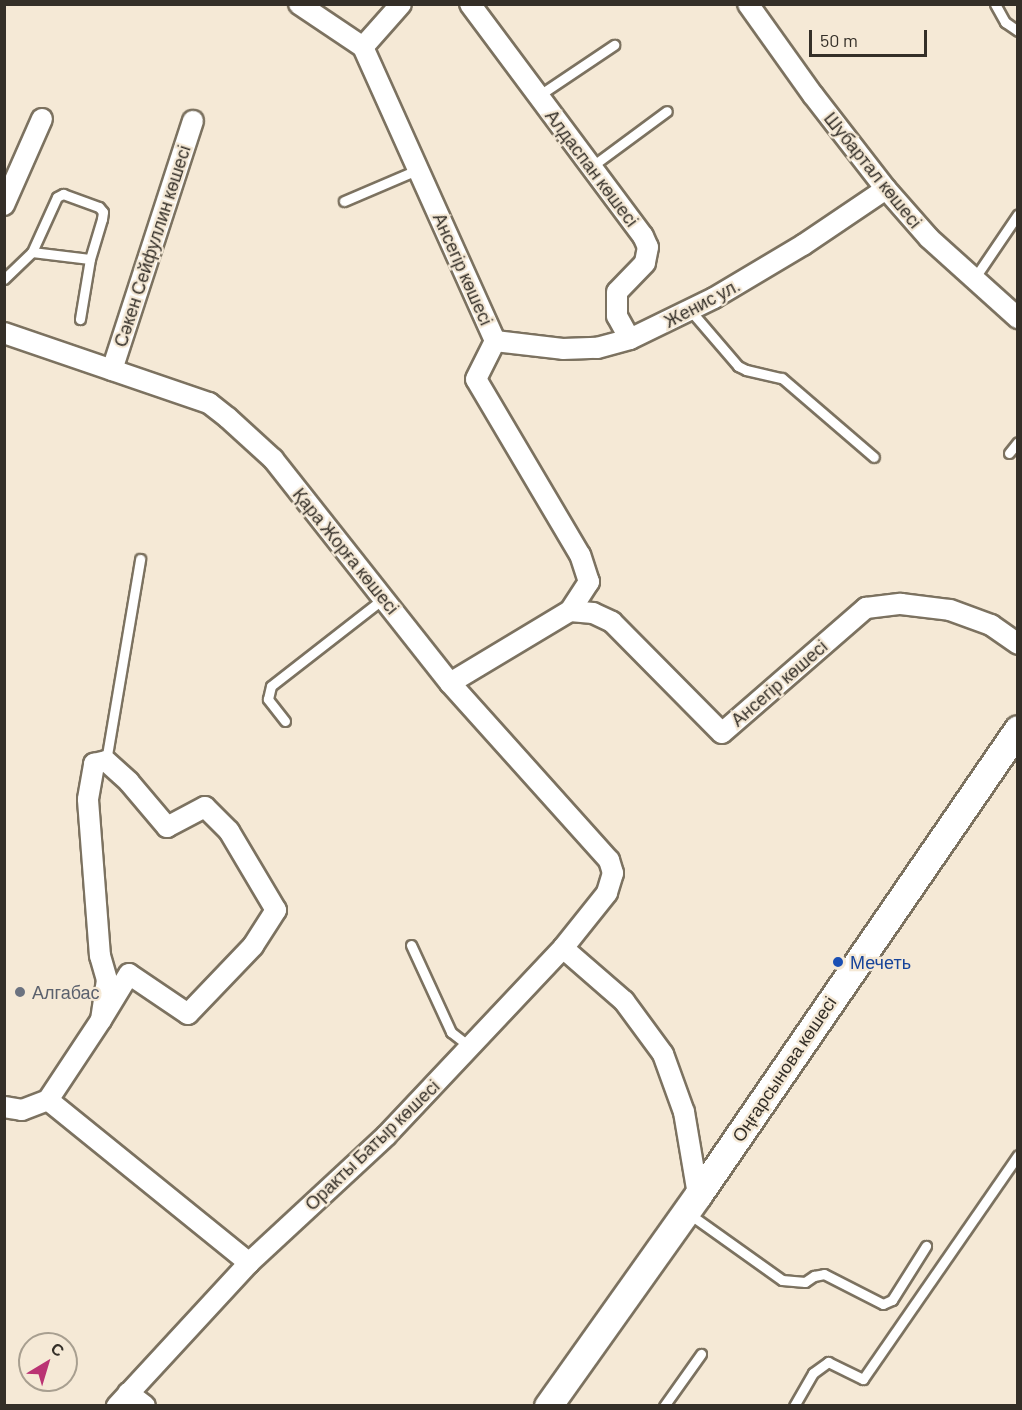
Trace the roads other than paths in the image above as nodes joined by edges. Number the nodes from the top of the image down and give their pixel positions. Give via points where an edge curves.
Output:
1 (299, 4) edge
2 (401, 4) edge
3 (470, 4) edge
4 (748, 4) edge
5 (995, 4) edge
6 (1017, 31) edge
7 (614, 45) dead end
8 (363, 47) junction
9 (538, 96) junction
10 (667, 111) dead end
11 (42, 119) dead end
12 (193, 121) dead end
13 (591, 167) junction
14 (419, 169) junction
15 (886, 189) junction
16 (344, 201) dead end
17 (4, 204) edge
18 (1017, 214) edge
19 (32, 252) junction
20 (90, 259) junction
21 (4, 279) edge
22 (974, 279) junction
23 (690, 310) junction
24 (1017, 318) edge
25 (80, 319) dead end
26 (4, 333) edge
27 (630, 339) junction
28 (495, 341) junction
29 (112, 370) junction
30 (1017, 442) edge
31 (1009, 453) dead end
32 (874, 457) dead end
33 (140, 559) dead end
34 (384, 598) junction
35 (570, 610) junction
36 (1017, 644) edge
37 (450, 683) junction
38 (285, 721) dead end
39 (1017, 729) edge
40 (106, 761) junction
41 (613, 873) joint
42 (411, 945) dead end
43 (563, 948) junction
44 (100, 1020) junction
45 (470, 1047) junction
46 (48, 1100) junction
47 (4, 1107) edge
48 (1017, 1155) edge
49 (692, 1203) junction
50 (926, 1246) dead end
51 (249, 1263) junction
52 (701, 1354) dead end
53 (122, 1399) edge
54 (145, 1406) edge
55 (548, 1406) edge
56 (664, 1406) edge
57 (794, 1406) edge

1 - 8 street
2 - 8 street
3 - 9 street, Алдаспан көшесі
4 - 15 street, Шубартал көшесі
5 - 6 lane via 1005,22
7 - 9 lane
8 - 14 street, Ансегір көшесі
9 - 13 street, Алдаспан көшесі
10 - 13 lane
11 - 17 street
12 - 29 street, Сәкен Сейфуллин көшесі
13 - 27 street, Алдаспан көшесі via 648,247 645,263 617,292 617,316
14 - 16 lane
14 - 28 street, Ансегір көшесі
15 - 22 street, Шубартал көшесі via 929,238
15 - 23 street, Женис ул. via 803,245
18 - 22 lane
19 - 20 lane
19 - 20 lane via 57,197 63,194 103,212
19 - 21 lane
20 - 25 lane
22 - 24 street, Шубартал көшесі
23 - 27 street, Женис ул.
23 - 32 lane via 738,366 782,378
26 - 29 street, Қара Жорға көшесі
27 - 28 street, Женис ул. via 597,348 563,349
28 - 35 street, Ансегір көшесі via 476,379 580,555 589,582
29 - 34 street, Қара Жорға көшесі via 209,403 228,418 273,459
30 - 31 lane
33 - 40 lane
34 - 37 street, Қара Жорға көшесі
34 - 38 lane via 271,686 268,699
35 - 36 street, Ансегір көшесі via 593,613 612,622 722,733 866,608 901,604 950,610 991,625
35 - 37 street, Ансегір көшесі
37 - 41 street, Қара Жорға көшесі via 609,860
39 - 49 main road, Оңғарсынова көшесі
40 - 44 street via 94,764 88,799 100,956 108,980
40 - 44 street via 167,827 205,807 229,831 276,909 253,946 188,1014 129,974
41 - 43 street, Оракты Батыр көшесі via 607,893
42 - 45 lane via 451,1032
43 - 45 street, Оракты Батыр көшесі
43 - 49 street via 624,1001 663,1054 684,1112
44 - 46 street
45 - 51 street, Оракты Батыр көшесі via 386,1136
46 - 47 street via 22,1110
46 - 51 street
48 - 57 lane via 863,1379 828,1362 813,1373
49 - 50 lane via 782,1280 805,1282 824,1274 883,1304 892,1300
49 - 55 main road, Оңғарсынова көшесі
51 - 53 street, Оракты Батыр көшесі
52 - 56 lane
53 - 54 street

